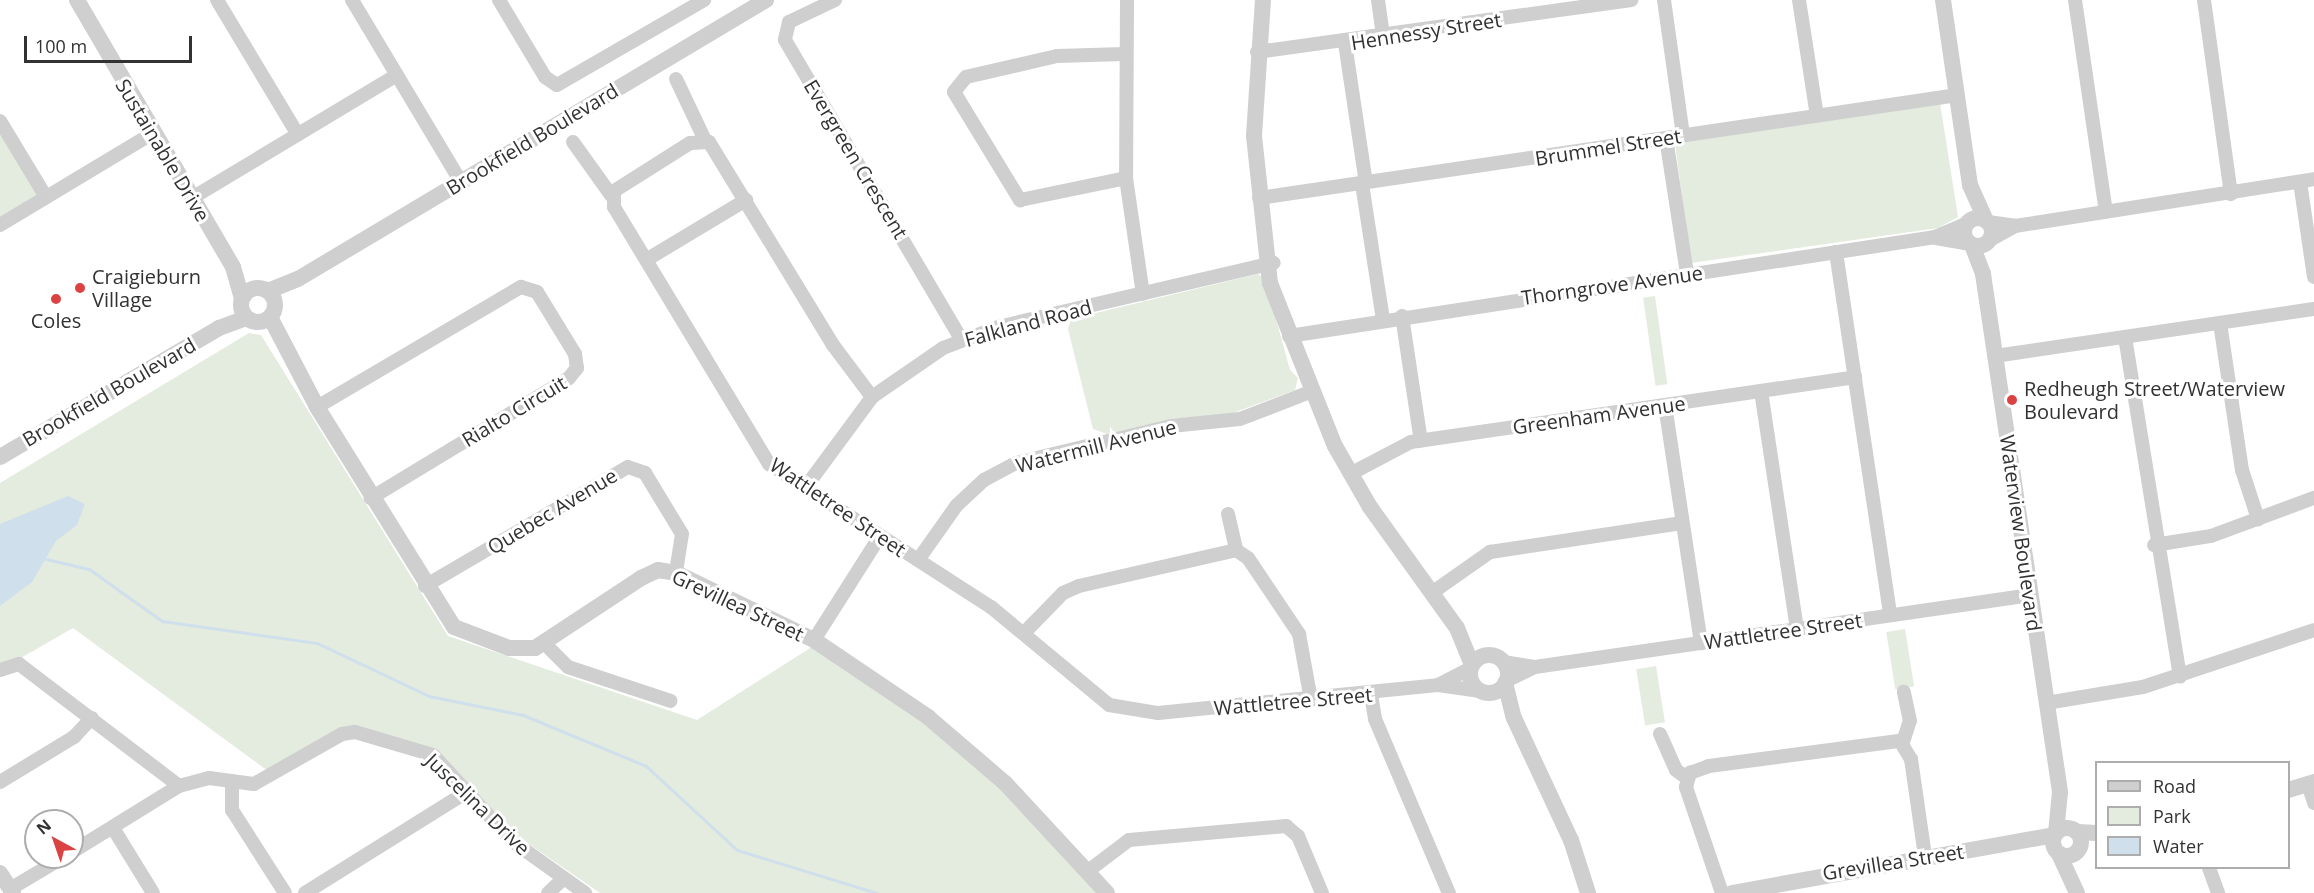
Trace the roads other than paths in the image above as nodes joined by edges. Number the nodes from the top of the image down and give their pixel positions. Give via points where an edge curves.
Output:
1 (77, 0) edge
2 (217, 0) edge
3 (352, 0) edge
4 (499, 0) edge
5 (704, 0) edge
6 (766, 0) edge
7 (835, 0) edge
8 (1127, 0) edge
9 (1263, 0) edge
10 (1378, 0) edge
11 (1631, 0) edge
12 (1664, 0) edge
13 (1799, 0) edge
14 (1942, 0) edge
15 (2075, 0) edge
16 (2204, 0) edge
17 (1383, 37) junction
18 (1345, 43) junction
19 (1257, 52) junction
20 (1124, 54) junction
21 (397, 75) junction
22 (676, 79) dead end
23 (1957, 95) junction
24 (1816, 116) junction
25 (0, 122) edge
26 (153, 133) junction
27 (298, 135) junction
28 (1683, 135) junction
29 (1666, 138) junction
30 (705, 140) junction
31 (573, 142) dead end
32 (1126, 178) junction
33 (2307, 180) edge
34 (461, 182) junction
35 (1364, 183) junction
36 (1971, 185) junction
37 (2231, 194) junction
38 (612, 195) junction
39 (46, 197) junction
40 (192, 198) junction
41 (1259, 198) junction
42 (746, 201) junction
43 (2106, 212) junction
44 (1987, 221) junction
45 (1967, 223) junction
46 (0, 225) edge
47 (2015, 226) junction
48 (1935, 237) junction
49 (1980, 242) junction
50 (1836, 252) junction
51 (646, 260) junction
52 (1270, 264) junction
53 (1688, 274) junction
54 (2314, 277) edge
55 (1143, 294) junction
56 (257, 305) junction
57 (2314, 309) edge
58 (1402, 316) junction
59 (1383, 319) junction
60 (2220, 323) junction
61 (1289, 336) junction
62 (2125, 337) junction
63 (962, 340) junction
64 (1995, 356) junction
65 (1855, 377) junction
66 (1761, 391) junction
67 (1311, 392) junction
68 (872, 397) junction
69 (1665, 405) junction
70 (317, 407) junction
71 (1421, 441) junction
72 (0, 457) edge
73 (1350, 474) junction
74 (805, 488) junction
75 (371, 498) junction
76 (2314, 498) edge
77 (1228, 514) dead end
78 (2258, 519) junction
79 (1682, 523) junction
80 (880, 536) junction
81 (2154, 545) junction
82 (1236, 550) junction
83 (918, 560) junction
84 (676, 573) junction
85 (425, 586) junction
86 (1433, 592) junction
87 (2031, 595) junction
88 (1890, 615) junction
89 (1458, 628) junction
90 (1797, 629) junction
91 (2314, 630) edge
92 (1024, 633) junction
93 (814, 640) junction
94 (1701, 643) junction
95 (546, 645) junction
96 (1498, 659) junction
97 (1472, 666) junction
98 (1535, 667) junction
99 (0, 670) edge
100 (2180, 676) junction
101 (1506, 682) junction
102 (1438, 685) junction
103 (1483, 692) junction
104 (1904, 693) dead end
105 (1371, 694) junction
106 (671, 700) dead end
107 (1311, 700) junction
108 (2046, 703) junction
109 (92, 718) junction
110 (1514, 718) junction
111 (1660, 734) dead end
112 (1903, 742) junction
113 (1687, 778) junction
114 (0, 782) edge
115 (2311, 783) edge
116 (232, 784) junction
117 (179, 786) junction
118 (2290, 790) edge
119 (468, 791) junction
120 (2060, 792) junction
121 (2314, 803) edge
122 (113, 828) junction
123 (2077, 831) junction
124 (2055, 834) junction
125 (2095, 834) edge
126 (2095, 844) edge
127 (84, 845) edge
128 (2019, 845) junction
129 (2080, 849) junction
130 (2059, 853) junction
131 (1926, 856) junction
132 (45, 869) edge
133 (2210, 869) edge
134 (1088, 871) junction
135 (0, 873) edge
136 (563, 879) junction
137 (11, 891) edge
138 (153, 893) edge
139 (285, 893) edge
140 (305, 893) edge
141 (548, 893) edge
142 (585, 893) edge
143 (1107, 893) edge
144 (1322, 893) edge
145 (1449, 893) edge
146 (1588, 893) edge
147 (1722, 893) edge
148 (1732, 893) edge
149 (2077, 893) edge
150 (2218, 893) edge

1 - 26 street, Sustainable Drive
2 - 27 street
3 - 21 street
4 - 5 street via 545,77 561,85
6 - 34 street, Brookfield Boulevard
7 - 63 street, Evergreen Crescent via 789,22 784,40
8 - 20 street
9 - 19 street
10 - 17 street
11 - 17 street, Hennessy Street
12 - 28 street
13 - 24 street
14 - 23 street
15 - 43 street
16 - 37 street
17 - 18 street, Hennessy Street
18 - 19 street, Hennessy Street
18 - 35 street
19 - 41 street via 1254,136
20 - 32 street
20 - 32 street via 1057,56 966,77 954,92 1020,200
21 - 27 street
21 - 34 street
22 - 30 street
23 - 24 street, Brummel Street
23 - 36 street
24 - 28 street, Brummel Street
25 - 39 street
26 - 39 street
26 - 40 street, Sustainable Drive
27 - 40 street
28 - 29 street, Brummel Street
29 - 35 street, Brummel Street
29 - 53 street
30 - 38 street via 690,143
30 - 42 street
31 - 38 street, Wattletree Street
32 - 55 street
33 - 37 street
33 - 54 street
34 - 56 street, Brookfield Boulevard
35 - 41 street, Brummel Street
35 - 59 street
36 - 44 street
36 - 45 street
37 - 43 street
38 - 51 street, Wattletree Street
39 - 46 street
40 - 56 street, Sustainable Drive
41 - 52 street
42 - 51 street
42 - 68 street via 833,345
43 - 47 street
44 - 45 street
44 - 47 street
44 - 49 street
45 - 48 street, Thorngrove Avenue
45 - 49 street
47 - 49 street
48 - 49 street, Thorngrove Avenue
48 - 50 street, Thorngrove Avenue
49 - 64 street, Waterview Boulevard
50 - 53 street, Thorngrove Avenue
50 - 65 street
51 - 74 street, Wattletree Street via 764,456
52 - 55 street, Falkland Road
52 - 61 street
53 - 58 street, Thorngrove Avenue
55 - 63 street, Falkland Road
56 - 70 street
56 - 72 street, Brookfield Boulevard
57 - 60 street
58 - 59 street, Thorngrove Avenue
58 - 71 street
59 - 61 street, Thorngrove Avenue
60 - 62 street
60 - 78 street via 2242,470
61 - 67 street
62 - 64 street
62 - 81 street
63 - 68 street, Falkland Road via 916,363
64 - 87 street, Waterview Boulevard
65 - 66 street, Greenham Avenue
65 - 88 street
66 - 69 street, Greenham Avenue
66 - 90 street
67 - 73 street
67 - 83 street, Watermill Avenue via 1240,419 1171,426 1016,463 984,480 957,505
68 - 74 street, Falkland Road
69 - 71 street, Greenham Avenue
69 - 79 street
70 - 75 street
70 - 75 street, Rialto Circuit via 517,288 537,292 563,334 578,360 573,375
71 - 73 street, Greenham Avenue via 1391,449
73 - 86 street
74 - 80 street, Wattletree Street
75 - 85 street
76 - 78 street
77 - 82 street
78 - 81 street via 2211,537
79 - 86 street via 1490,552
79 - 94 street
80 - 83 street, Wattletree Street
80 - 93 street
81 - 100 street
82 - 92 street via 1079,586 1063,593
82 - 107 street via 1248,558 1299,634
83 - 92 street, Wattletree Street
84 - 85 street, Quebec Avenue via 682,534 645,473 628,466
84 - 93 street, Grevillea Street
84 - 95 street, Grevillea Street via 658,570 641,578 572,620
85 - 95 street via 445,618 466,634 520,651
86 - 89 street
87 - 88 street, Wattletree Street
87 - 108 street, Waterview Boulevard
88 - 90 street, Wattletree Street
89 - 96 street
89 - 97 street
90 - 94 street, Wattletree Street
91 - 100 street
92 - 107 street, Wattletree Street via 1099,698 1128,712
93 - 134 street, Grevillea Street via 942,729 1005,783
94 - 98 street, Wattletree Street
95 - 106 street via 568,667
96 - 97 street
96 - 98 street, Wattletree Street
96 - 101 street
97 - 102 street, Wattletree Street
97 - 103 street via 1471,681
98 - 101 street, Wattletree Street
99 - 109 street via 19,664
100 - 108 street
101 - 103 street
101 - 110 street
102 - 103 street, Wattletree Street
102 - 105 street, Wattletree Street
103 - 110 street
104 - 112 street via 1910,721
105 - 107 street, Wattletree Street
105 - 145 street via 1374,719
108 - 120 street, Waterview Boulevard
109 - 114 street via 74,737
109 - 117 street
110 - 146 street via 1555,801
111 - 113 street via 1676,770
112 - 113 street via 1709,766
112 - 131 street via 1911,759
113 - 147 street
115 - 118 street
115 - 121 street
116 - 117 street, Juscelina Drive via 209,778
116 - 119 street, Juscelina Drive via 254,784 346,732 422,750
116 - 139 street via 232,810
117 - 122 street, Juscelina Drive
119 - 136 street, Juscelina Drive via 512,841
119 - 140 street
120 - 123 street, Waterview Boulevard
120 - 124 street, Waterview Boulevard
122 - 127 street, Juscelina Drive
122 - 138 street
123 - 124 street, Grevillea Street
123 - 125 street
123 - 129 street, Waterview Boulevard
124 - 128 street, Grevillea Street
124 - 130 street, Waterview Boulevard
126 - 129 street
128 - 130 street, Grevillea Street
128 - 131 street, Grevillea Street
129 - 130 street via 2068,856
129 - 149 street
130 - 149 street
131 - 148 street, Grevillea Street
132 - 137 street
133 - 150 street
134 - 143 street, Grevillea Street
134 - 144 street via 1129,840 1286,826 1298,836
135 - 137 street
136 - 141 street
136 - 142 street, Juscelina Drive

